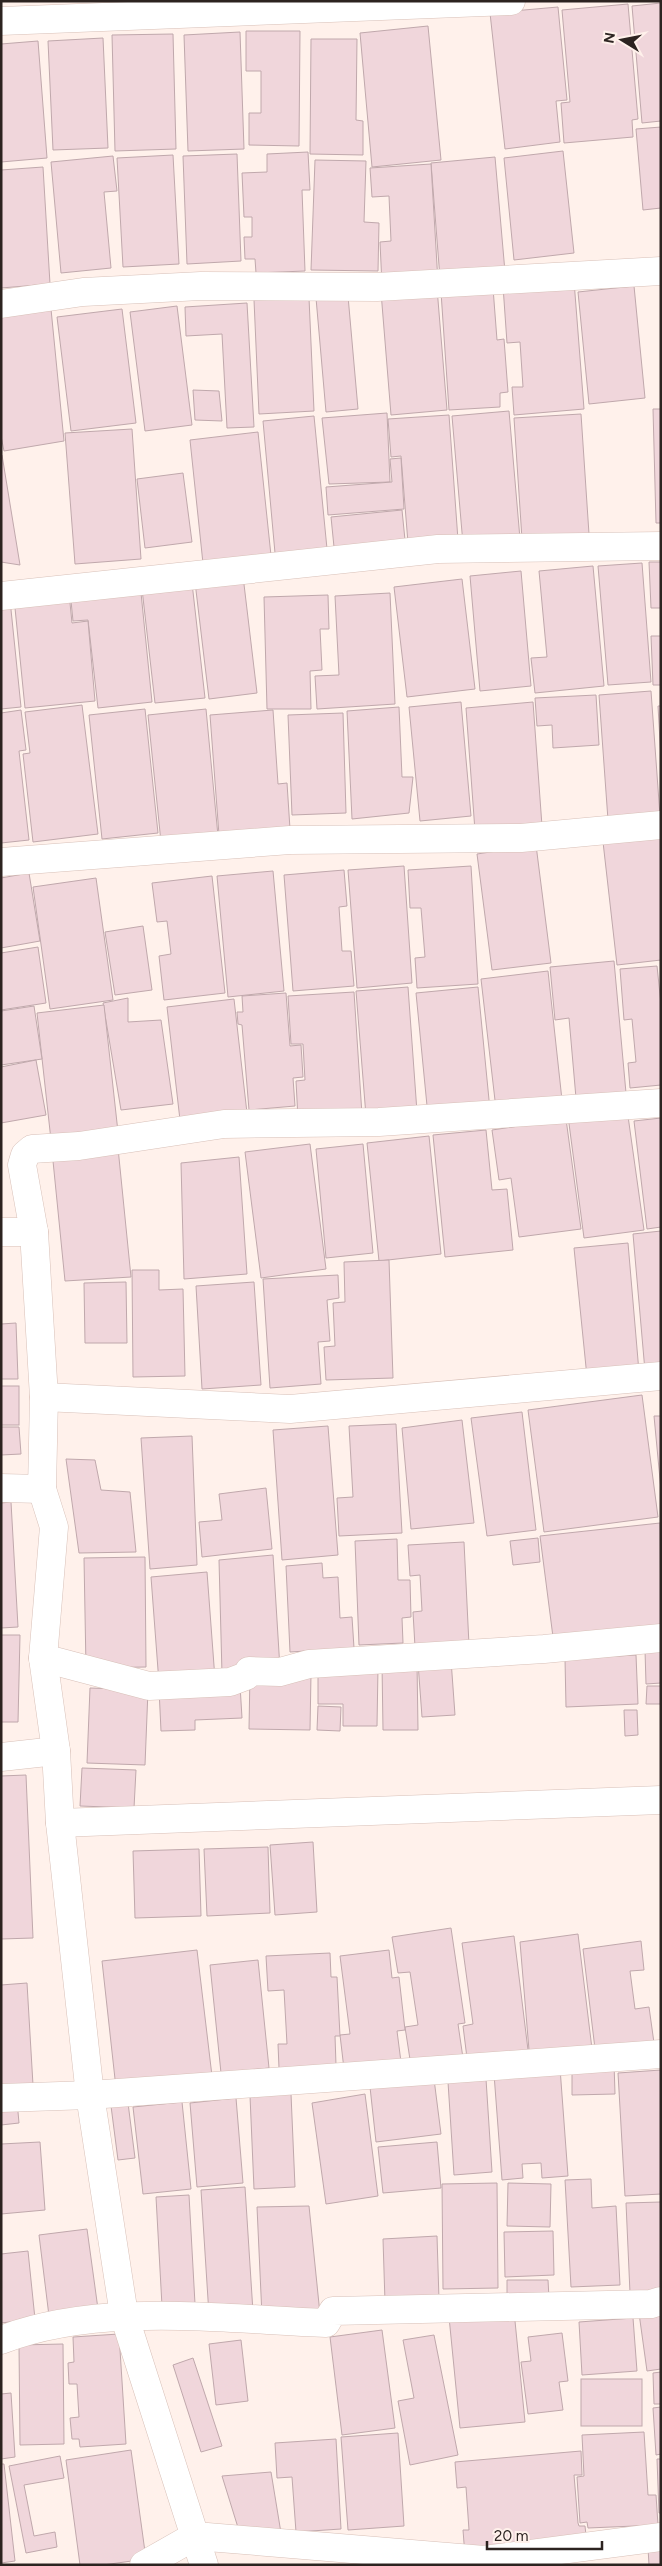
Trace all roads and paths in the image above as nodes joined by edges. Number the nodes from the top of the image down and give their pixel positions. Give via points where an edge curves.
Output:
1 (511, 1) edge
2 (1, 21) edge
3 (661, 271) edge
4 (1, 304) edge
5 (661, 546) edge
6 (1, 596) edge
7 (661, 825) edge
8 (1, 862) edge
9 (661, 1103) edge
10 (1, 1232) edge
11 (34, 1232) junction
12 (661, 1376) edge
13 (44, 1397) junction
14 (1, 1488) edge
15 (42, 1489) junction
16 (661, 1638) edge
17 (43, 1658) junction
18 (56, 1751) junction
19 (1, 1757) edge
20 (661, 1800) edge
21 (60, 1823) junction
22 (661, 2054) edge
23 (90, 2095) junction
24 (1, 2098) edge
25 (661, 2301) edge
26 (124, 2315) junction
27 (1, 2340) edge
28 (195, 2536) junction
29 (661, 2537) edge
30 (144, 2565) edge
31 (204, 2565) edge

1 - 2 street
3 - 4 street via 377,288 201,286 83,292
5 - 6 street via 438,549
7 - 8 street via 521,838 290,840
9 - 11 street via 380,1122 224,1124 79,1146 32,1149 25,1155 22,1165
10 - 11 street
11 - 13 street
12 - 13 street via 290,1409
13 - 15 street
14 - 15 street
15 - 17 street via 54,1527
16 - 17 street via 309,1664 280,1672 249,1671 246,1676 230,1682 149,1686
17 - 18 street
18 - 19 street
18 - 21 street
20 - 21 street
21 - 23 street
22 - 23 street
23 - 24 street
23 - 26 street
25 - 26 street via 651,2304 333,2311 326,2323
26 - 27 street via 24,2332
26 - 28 street
28 - 29 street via 484,2560
28 - 30 street
28 - 31 street

